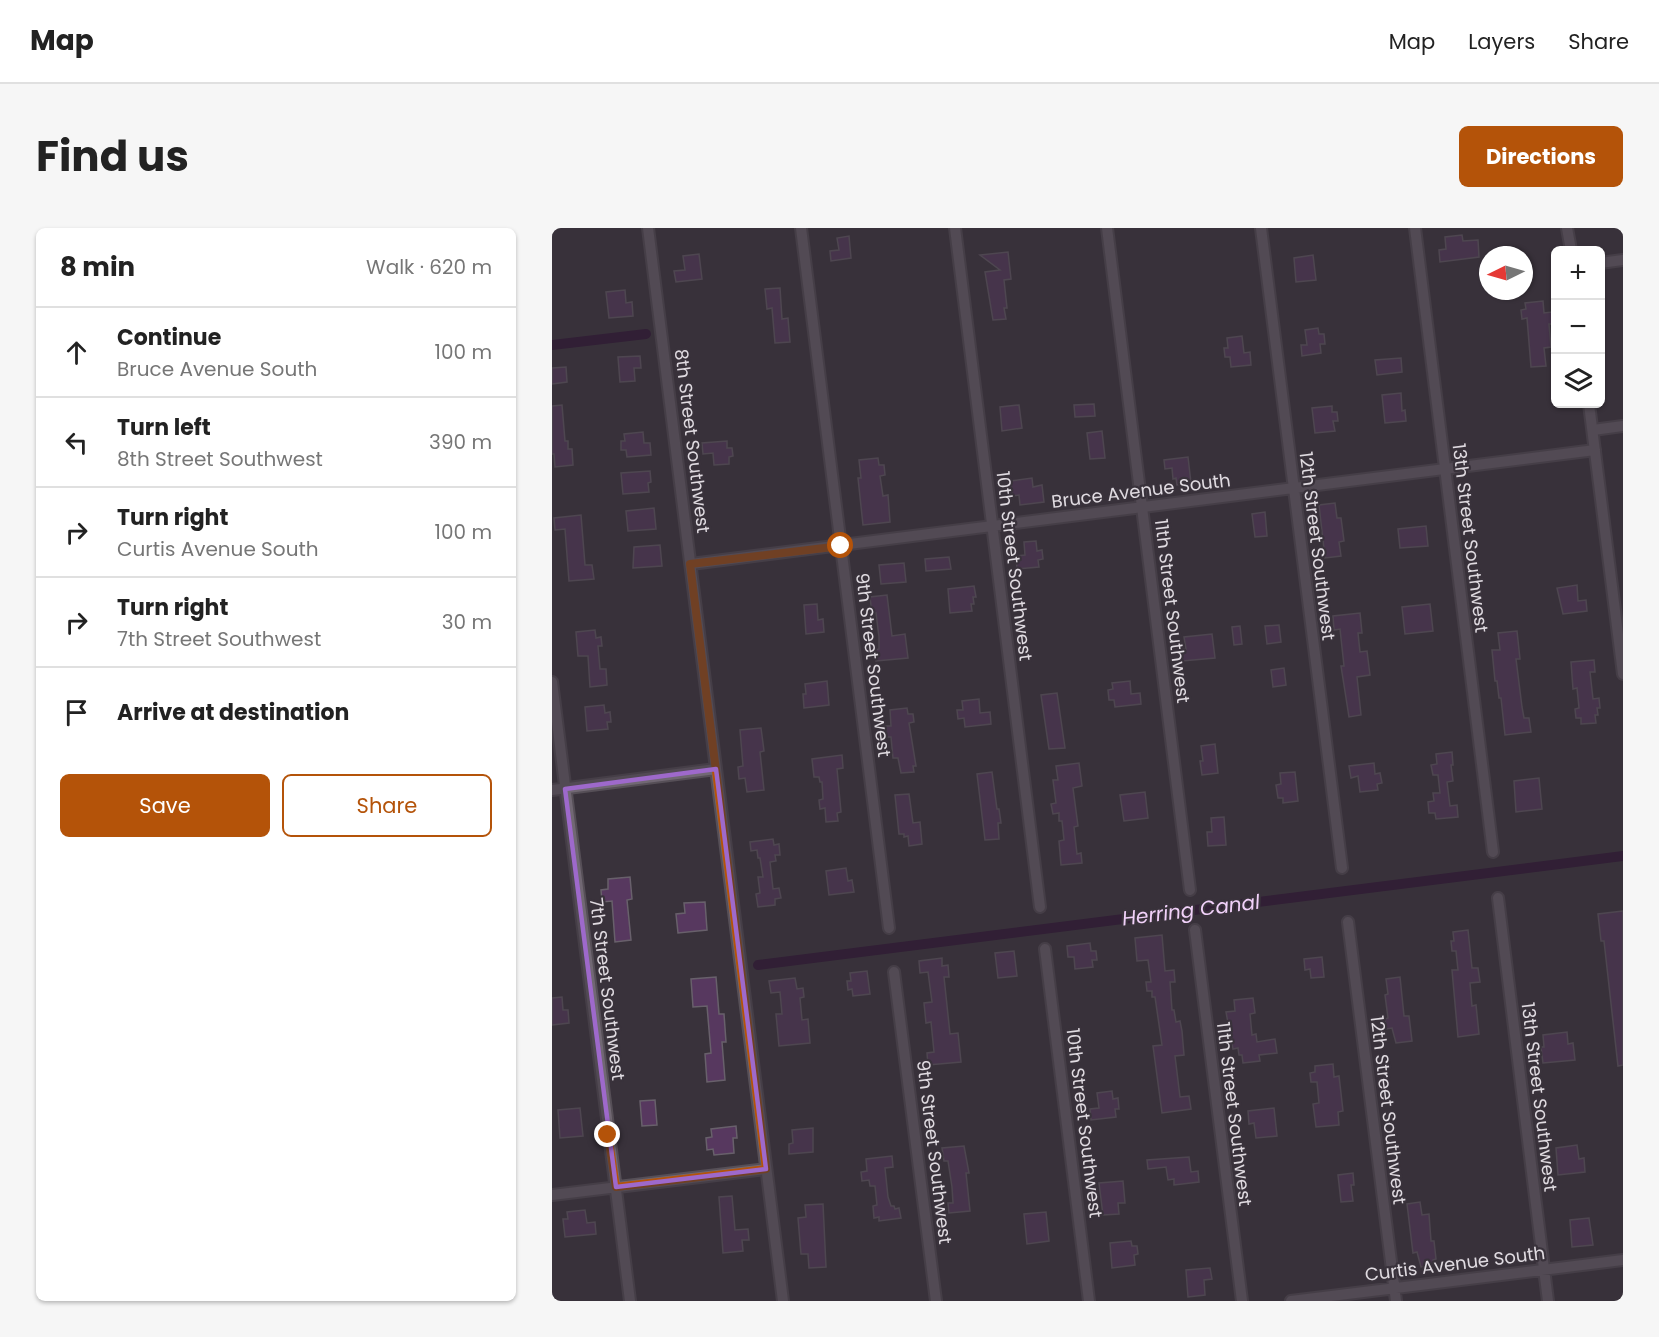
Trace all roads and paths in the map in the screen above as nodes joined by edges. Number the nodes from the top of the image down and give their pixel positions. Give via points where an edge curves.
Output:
1 (648, 228) edge
2 (801, 228) edge
3 (955, 228) edge
4 (1107, 228) edge
5 (1261, 228) edge
6 (1415, 228) edge
7 (1567, 228) edge
8 (1570, 246) edge
9 (1623, 260) edge
10 (1605, 262) edge
11 (1590, 408) edge
12 (1623, 426) edge
13 (1593, 430) junction
14 (1595, 450) junction
15 (1445, 469) junction
16 (1293, 489) junction
17 (1142, 508) junction
18 (992, 526) junction
19 (841, 546) junction
20 (690, 564) junction
21 (1618, 592) edge
22 (1623, 674) edge
23 (552, 681) edge
24 (716, 770) junction
25 (566, 789) junction
26 (552, 790) edge
27 (1493, 852) dead end
28 (1342, 868) dead end
29 (1190, 890) dead end
30 (1498, 898) dead end
31 (1040, 907) dead end
32 (1348, 922) dead end
33 (889, 928) dead end
34 (1195, 930) dead end
35 (1045, 949) dead end
36 (894, 972) dead end
37 (766, 1169) junction
38 (616, 1187) junction
39 (552, 1195) edge
40 (1623, 1260) edge
41 (1544, 1269) junction
42 (1394, 1288) junction
43 (630, 1301) edge
44 (783, 1301) edge
45 (936, 1301) edge
46 (1089, 1301) edge
47 (1242, 1301) edge
48 (1291, 1301) edge
49 (1396, 1301) edge
50 (1548, 1301) edge

1 - 20 street, 8th Street Southwest
2 - 19 street, 9th Street Southwest
3 - 18 street, 10th Street Southwest
4 - 17 street, 11th Street Southwest
5 - 16 street, 12th Street Southwest
6 - 15 street, 13th Street Southwest
7 - 8 street
9 - 10 street
11 - 13 street
12 - 13 street
13 - 14 street
14 - 15 street, Bruce Avenue South
14 - 21 street
15 - 16 street, Bruce Avenue South
15 - 27 street, 13th Street Southwest
16 - 17 street, Bruce Avenue South
16 - 28 street, 12th Street Southwest
17 - 18 street, Bruce Avenue South
17 - 29 street, 11th Street Southwest
18 - 19 street, Bruce Avenue South
18 - 31 street, 10th Street Southwest
19 - 20 street, Bruce Avenue South
19 - 33 street, 9th Street Southwest
20 - 24 street, 8th Street Southwest
21 - 22 street
23 - 25 street, 7th Street Southwest
24 - 25 street
24 - 37 street, 8th Street Southwest
25 - 26 street
25 - 38 street, 7th Street Southwest
30 - 41 street, 13th Street Southwest
32 - 42 street, 12th Street Southwest
34 - 47 street, 11th Street Southwest
35 - 46 street, 10th Street Southwest
36 - 45 street, 9th Street Southwest
37 - 38 street
37 - 44 street, 8th Street Southwest
38 - 39 street
38 - 43 street, 7th Street Southwest
40 - 41 street, Curtis Avenue South
41 - 42 street, Curtis Avenue South
41 - 50 street, 13th Street Southwest
42 - 48 street, Curtis Avenue South
42 - 49 street, 12th Street Southwest

